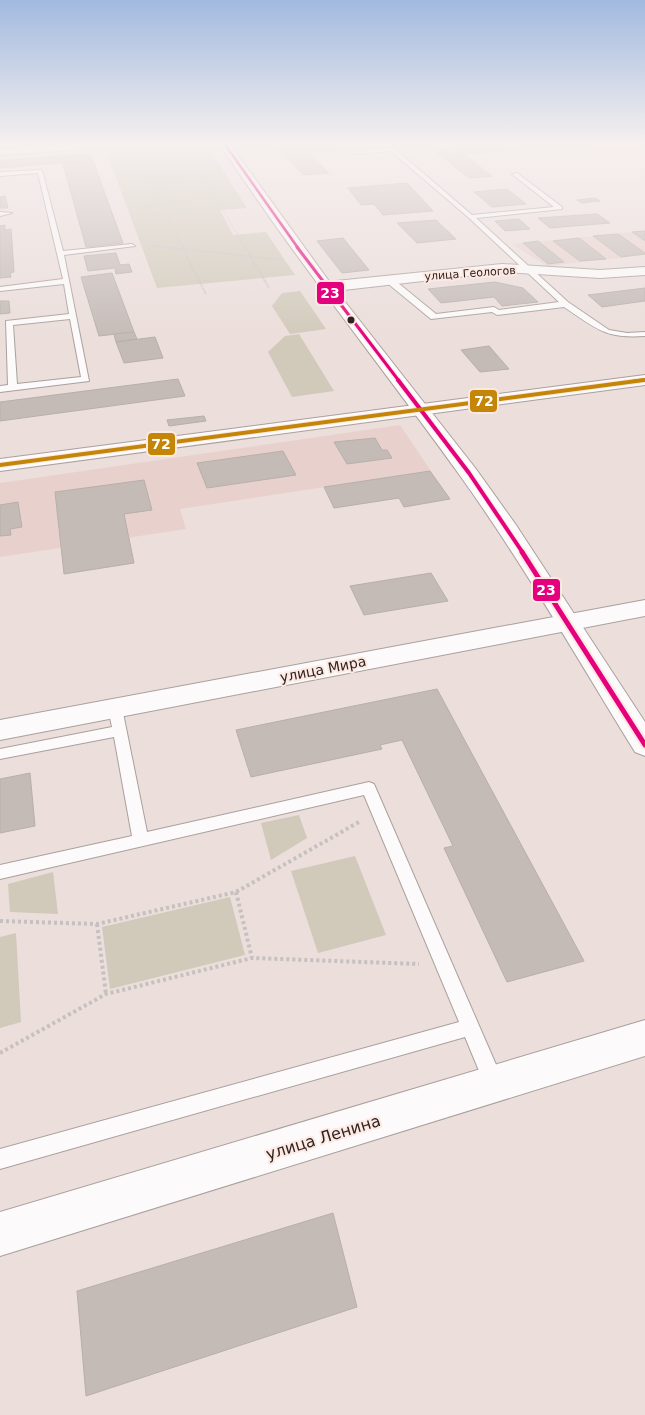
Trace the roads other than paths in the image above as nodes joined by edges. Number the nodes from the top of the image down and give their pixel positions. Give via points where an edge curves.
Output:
1 (49, 209) edge
2 (271, 209) edge
3 (462, 209) edge
4 (550, 209) edge
5 (9, 213) dead end
6 (0, 214) edge
7 (471, 217) junction
8 (132, 246) road end
9 (60, 253) junction
10 (527, 269) junction
11 (645, 271) edge
12 (389, 280) junction
13 (67, 281) junction
14 (326, 287) junction
15 (0, 289) edge
16 (565, 304) junction
17 (74, 316) junction
18 (645, 334) edge
19 (645, 380) edge
20 (13, 387) junction
21 (0, 389) edge
22 (422, 410) junction
23 (0, 465) edge
24 (645, 608) edge
25 (567, 624) junction
26 (117, 720) junction
27 (0, 730) edge
28 (645, 745) edge
29 (0, 754) edge
30 (141, 840) junction
31 (0, 872) edge
32 (471, 1027) junction
33 (645, 1038) edge
34 (494, 1085) junction
35 (0, 1159) edge
36 (0, 1234) edge

1 - 9 lane
2 - 14 street
3 - 7 lane
4 - 7 lane
5 - 6 lane
7 - 10 lane
8 - 9 lane
9 - 13 lane
10 - 11 street, улица Геологов via 600,274
10 - 12 street, улица Геологов via 502,268
10 - 16 lane
12 - 14 street, улица Геологов
12 - 16 lane via 434,317
13 - 15 lane
13 - 17 lane
14 - 22 street
16 - 18 lane via 607,332
17 - 20 lane via 9,323
17 - 20 lane via 86,379
19 - 22 street
20 - 21 lane
22 - 23 street
22 - 25 street via 505,525
24 - 25 street, улица Мира
25 - 26 street, улица Мира
25 - 28 street
26 - 27 street, улица Мира
26 - 29 lane
26 - 30 lane
30 - 31 lane
30 - 32 lane via 369,788
32 - 34 lane
32 - 35 lane
33 - 34 street, улица Ленина
34 - 36 street, улица Ленина

